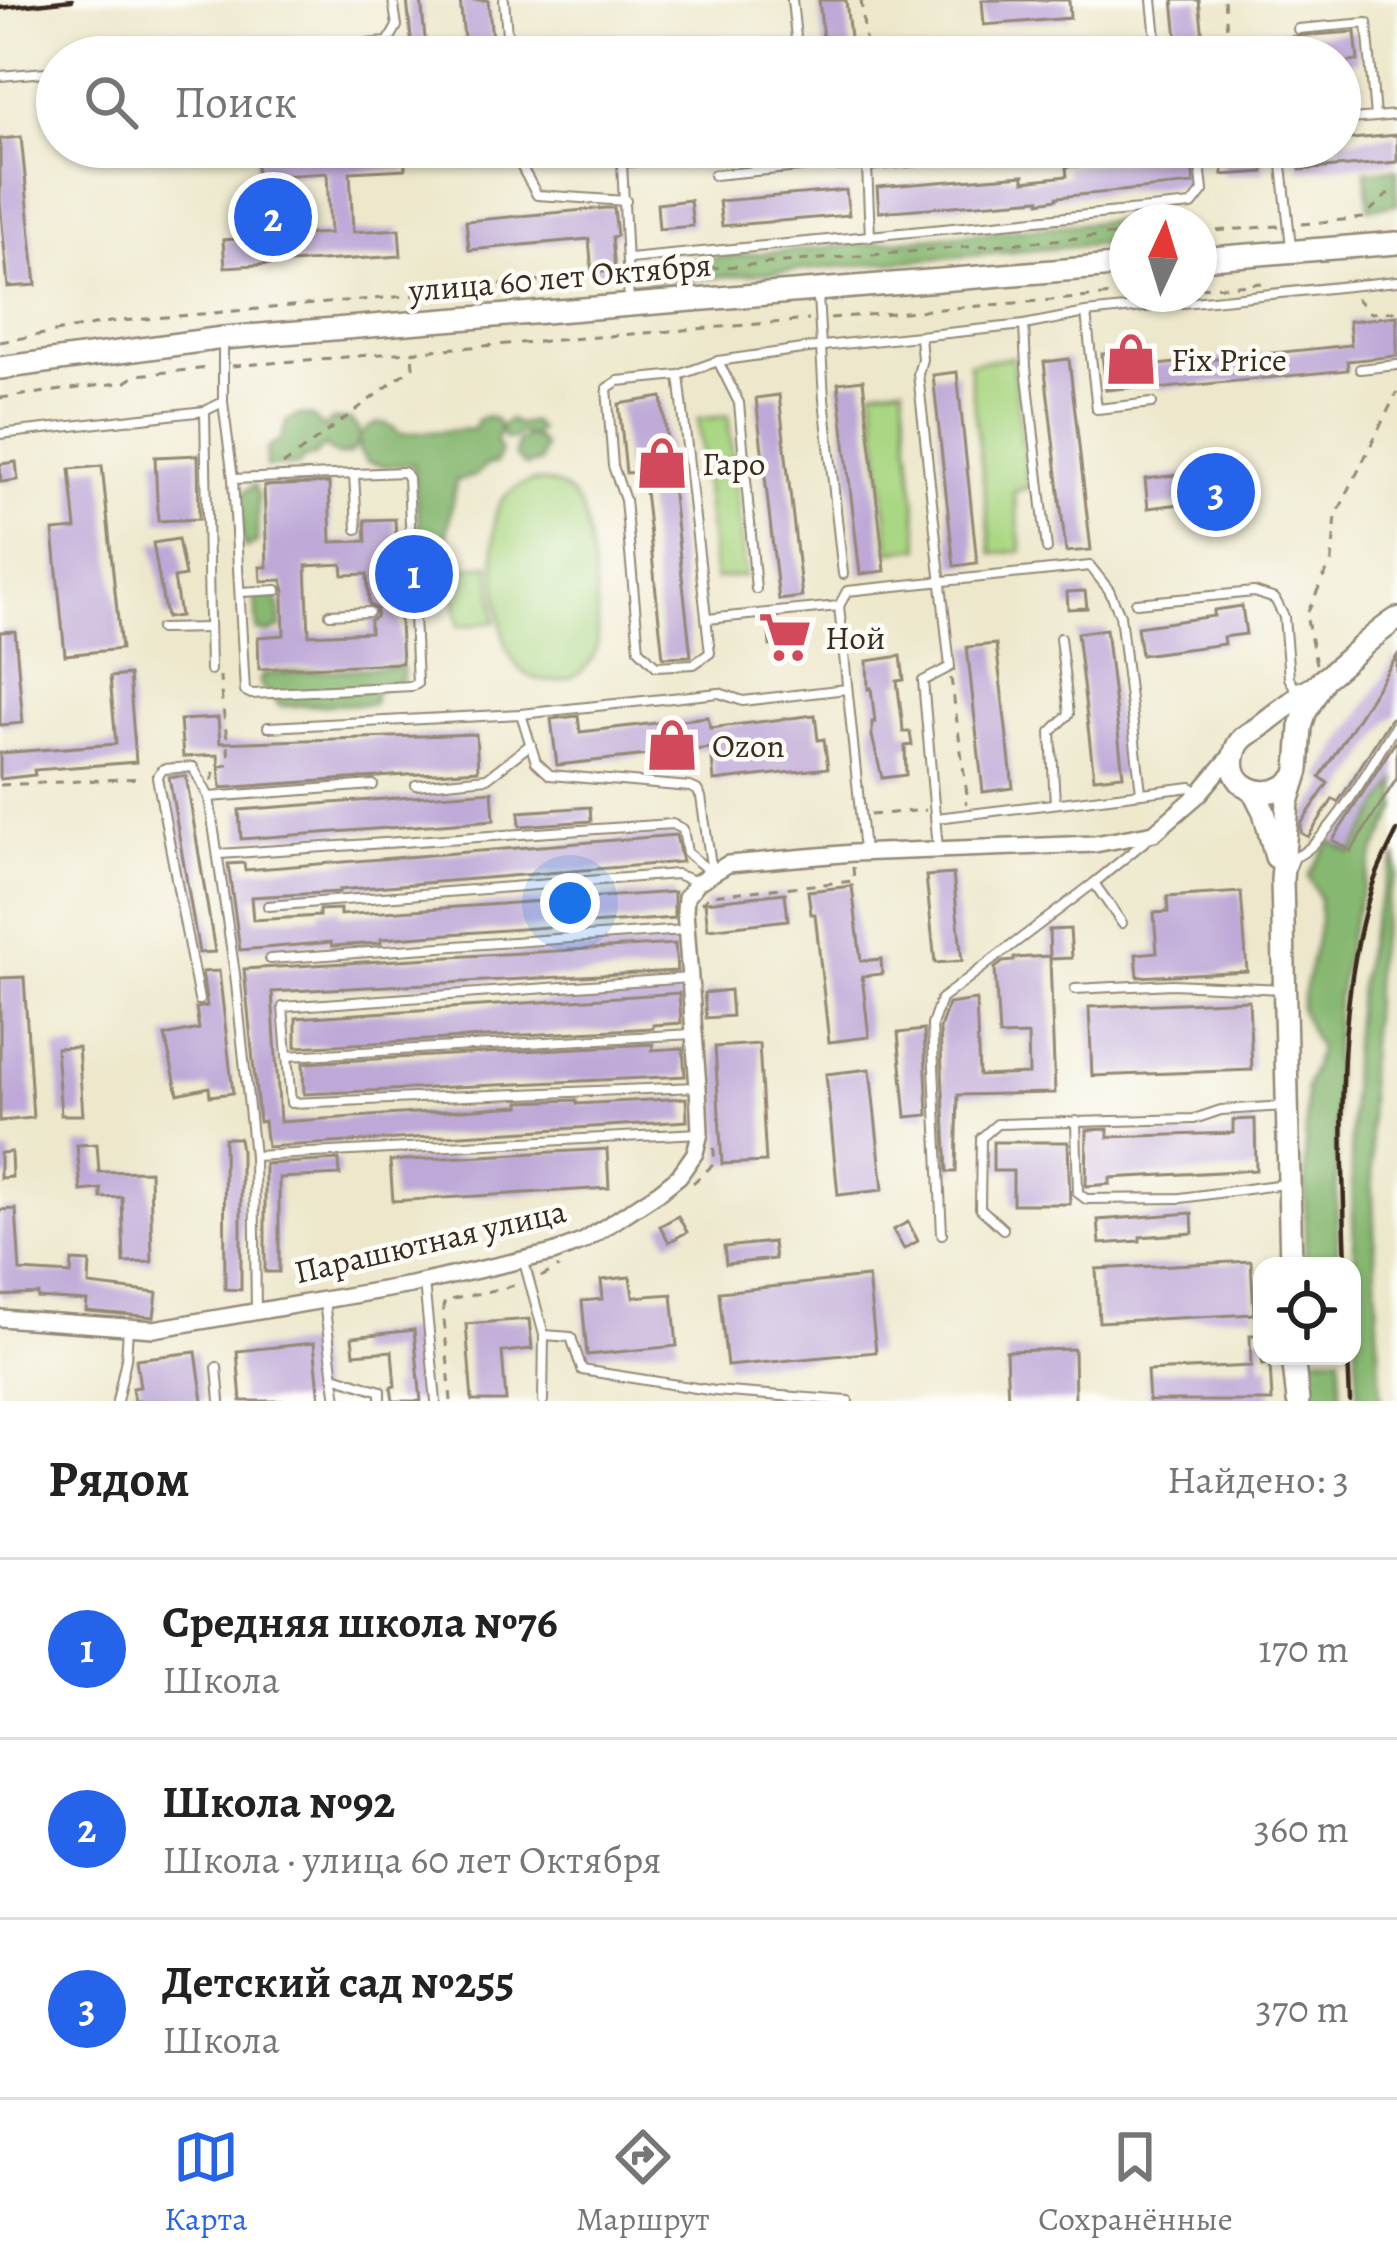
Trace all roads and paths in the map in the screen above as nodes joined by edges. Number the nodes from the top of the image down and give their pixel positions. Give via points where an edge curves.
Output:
1 (393, 0) edge
2 (504, 0) edge
3 (792, 0) edge
4 (861, 0) edge
5 (1152, 0) edge
6 (1224, 0) edge
7 (1298, 29) dead end
8 (391, 36) edge
9 (507, 36) edge
10 (796, 36) edge
11 (865, 36) edge
12 (1156, 36) edge
13 (1228, 36) edge
14 (36, 73) edge
15 (0, 76) edge
16 (1397, 115) edge
17 (1375, 117) junction
18 (1361, 118) edge
19 (522, 168) edge
20 (623, 168) edge
21 (789, 168) edge
22 (867, 168) edge
23 (1200, 168) edge
24 (1282, 168) edge
25 (714, 175) dead end
26 (1397, 191) edge
27 (626, 200) junction
28 (1288, 225) junction
29 (1217, 231) edge
30 (1109, 235) edge
31 (869, 237) junction
32 (1397, 243) edge
33 (1292, 251) junction
34 (1217, 257) edge
35 (629, 259) junction
36 (1109, 266) edge
37 (628, 275) junction
38 (1397, 281) edge
39 (818, 289) junction
40 (1109, 295) edge
41 (629, 304) junction
42 (1397, 311) edge
43 (1086, 313) junction
44 (1371, 313) dead end
45 (820, 319) junction
46 (1024, 325) junction
47 (920, 337) junction
48 (223, 338) junction
49 (0, 341) edge
50 (455, 346) dead end
51 (823, 346) junction
52 (412, 351) dead end
53 (718, 361) junction
54 (1397, 365) edge
55 (0, 368) edge
56 (1360, 369) dead end
57 (679, 375) junction
58 (1397, 392) edge
59 (224, 402) junction
60 (1152, 403) dead end
61 (205, 411) junction
62 (0, 434) edge
63 (354, 474) junction
64 (267, 477) junction
65 (233, 479) junction
66 (357, 529) dead end
67 (1047, 548) dead end
68 (843, 574) dead end
69 (941, 581) junction
70 (756, 589) dead end
71 (277, 590) dead end
72 (240, 592) junction
73 (1136, 603) dead end
74 (838, 606) junction
75 (400, 610) dead end
76 (413, 610) junction
77 (369, 612) dead end
78 (330, 614) dead end
79 (707, 619) junction
80 (1397, 619) edge
81 (209, 628) junction
82 (160, 629) dead end
83 (1060, 638) dead end
84 (950, 667) junction
85 (210, 670) dead end
86 (1321, 675) junction
87 (847, 689) junction
88 (521, 714) junction
89 (1397, 723) edge
90 (268, 727) dead end
91 (1261, 727) junction
92 (531, 744) junction
93 (1298, 750) junction
94 (1235, 751) junction
95 (157, 777) junction
96 (1294, 779) junction
97 (0, 785) edge
98 (373, 785) dead end
99 (416, 785) dead end
100 (1249, 788) junction
101 (1141, 792) junction
102 (1199, 794) junction
103 (209, 796) junction
104 (1054, 803) junction
105 (936, 814) junction
106 (862, 815) junction
107 (1154, 833) junction
108 (938, 850) junction
109 (219, 854) junction
110 (858, 858) junction
111 (705, 877) junction
112 (1282, 882) junction
113 (1094, 883) junction
114 (268, 906) dead end
115 (694, 910) dead end
116 (1122, 923) dead end
117 (686, 930) junction
118 (270, 958) dead end
119 (691, 978) junction
120 (1075, 988) dead end
121 (1286, 990) junction
122 (199, 1000) dead end
123 (694, 1034) junction
124 (287, 1056) junction
125 (698, 1087) junction
126 (1287, 1106) junction
127 (1076, 1121) junction
128 (706, 1136) junction
129 (254, 1156) junction
130 (1289, 1184) junction
131 (688, 1188) dead end
132 (1004, 1229) dead end
133 (942, 1234) dead end
134 (1291, 1257) edge
135 (524, 1260) junction
136 (566, 1263) dead end
137 (424, 1282) junction
138 (531, 1282) junction
139 (324, 1300) junction
140 (256, 1313) junction
141 (0, 1318) edge
142 (128, 1329) junction
143 (544, 1335) junction
144 (1294, 1365) edge
145 (217, 1367) dead end
146 (334, 1376) junction
147 (117, 1401) edge
148 (220, 1401) edge
149 (337, 1401) edge
150 (382, 1401) edge
151 (436, 1401) edge
152 (452, 1401) edge
153 (543, 1401) edge
154 (848, 1401) edge
155 (1298, 1401) edge

1 - 8 lane
2 - 9 lane
3 - 10 lane
4 - 11 path
5 - 12 lane
6 - 13 path
7 - 17 lane via 1367,23
14 - 15 lane
16 - 17 lane
17 - 18 lane
19 - 27 lane via 537,195
20 - 27 lane
21 - 25 lane
22 - 31 lane
23 - 31 lane via 1203,190 1192,206
24 - 28 lane
26 - 28 path via 1363,218
27 - 35 lane
28 - 29 path
28 - 33 lane
30 - 37 path
31 - 35 lane
32 - 33 main road
33 - 34 main road
35 - 37 lane
36 - 39 main road, улица 60 лет Октября
37 - 41 lane
37 - 49 path via 110,322
38 - 43 lane
39 - 41 main road, улица 60 лет Октября
39 - 45 lane
40 - 45 path
41 - 48 main road, улица 60 лет Октября
42 - 44 path
43 - 46 lane
43 - 60 lane via 1097,409
45 - 50 path
45 - 51 lane
46 - 47 lane
46 - 67 lane
47 - 51 lane
47 - 69 lane
48 - 55 main road, улица 60 лет Октября
48 - 59 lane
51 - 53 lane
51 - 68 lane
52 - 64 path via 412,367
53 - 57 lane
53 - 70 lane via 739,404
54 - 56 lane
57 - 79 lane
57 - 79 lane via 607,388 613,466 625,500 639,650 656,667 694,664 710,653
58 - 86 path via 1336,516 1332,560 1306,615
59 - 61 lane
59 - 65 lane
61 - 62 lane
61 - 81 lane
63 - 64 lane
63 - 66 lane
63 - 76 lane via 407,478
64 - 65 lane
65 - 72 lane
69 - 74 lane via 847,591
69 - 84 lane
69 - 101 lane via 1090,566 1120,616
71 - 72 lane
72 - 76 lane via 251,694 417,684
73 - 86 lane via 1254,592 1276,599 1289,678 1295,688
74 - 79 lane
74 - 87 lane
75 - 76 lane
77 - 78 lane
80 - 86 main road
81 - 82 lane
81 - 85 lane
83 - 104 lane via 1069,714 1051,732
84 - 105 lane via 923,681
84 - 105 path via 968,802
86 - 91 main road
86 - 93 main road
87 - 88 lane
87 - 106 lane
88 - 90 lane
88 - 92 lane
89 - 112 lane
91 - 93 main road via 1285,733
91 - 94 main road
92 - 99 lane via 487,778
92 - 111 lane via 550,775 697,790
93 - 96 main road
94 - 100 main road via 1235,770
94 - 102 street
95 - 97 path
95 - 103 lane via 163,769 193,767
95 - 122 lane
96 - 100 main road via 1280,790
96 - 112 main road
98 - 103 lane
100 - 102 street via 1226,784
100 - 112 main road via 1264,812
101 - 102 lane via 1191,787
101 - 104 lane
102 - 107 street
103 - 109 lane
104 - 105 lane
105 - 106 path
105 - 108 lane
106 - 110 lane
107 - 108 street via 1095,844
107 - 113 lane
108 - 110 street
109 - 111 lane via 672,824 683,829 687,853
109 - 129 lane
110 - 111 street via 728,864
110 - 115 path via 854,881 710,896
111 - 114 lane
111 - 117 street via 686,897
112 - 121 main road
113 - 116 lane
113 - 133 lane via 941,999 932,1024
117 - 118 lane
117 - 119 street
119 - 123 street
119 - 124 lane via 283,1007
120 - 121 lane
121 - 126 main road
123 - 124 lane
123 - 125 street
124 - 125 lane via 291,1103
125 - 128 street
126 - 127 lane via 1194,1119
126 - 130 main road
127 - 130 lane via 1078,1193 1086,1199 1181,1198
127 - 132 lane via 998,1124 981,1138 980,1208
128 - 129 lane
128 - 131 path via 715,1163
128 - 135 street, Парашютная улица via 680,1176 632,1212 584,1241
129 - 140 lane
130 - 134 main road
135 - 137 street, Парашютная улица
135 - 138 lane
136 - 138 path
137 - 139 street, Парашютная улица
137 - 151 lane
138 - 143 lane
138 - 152 path via 445,1301
139 - 140 street, Парашютная улица
139 - 146 lane
140 - 142 street, Парашютная улица
141 - 142 street, Парашютная улица
142 - 147 lane
143 - 153 lane
143 - 154 lane via 571,1337 582,1370
144 - 155 main road
145 - 148 lane
146 - 149 lane
146 - 150 lane via 380,1391

